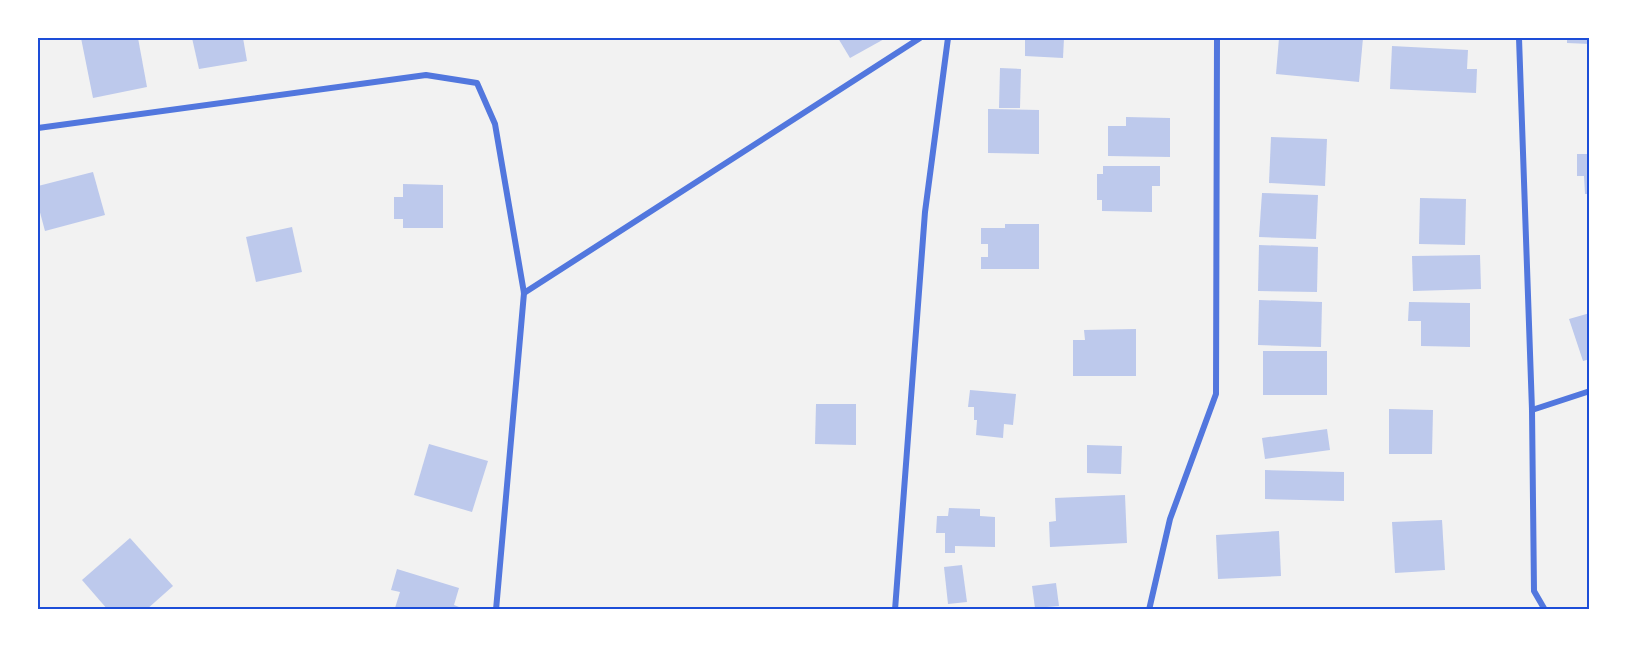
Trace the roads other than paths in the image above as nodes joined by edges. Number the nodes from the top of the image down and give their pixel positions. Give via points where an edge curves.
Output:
1 (920, 38) edge
2 (948, 38) edge
3 (1217, 38) edge
4 (1519, 38) edge
5 (38, 128) edge
6 (524, 292) junction
7 (1590, 391) edge
8 (1532, 410) junction
9 (496, 609) edge
10 (895, 609) edge
11 (1149, 609) edge
12 (1545, 609) edge

1 - 6 street
2 - 10 street via 925,212
3 - 11 street via 1216,394 1170,519
4 - 8 street
5 - 6 street via 426,75 477,83 495,124
6 - 9 street
7 - 8 street
8 - 12 street via 1534,591

